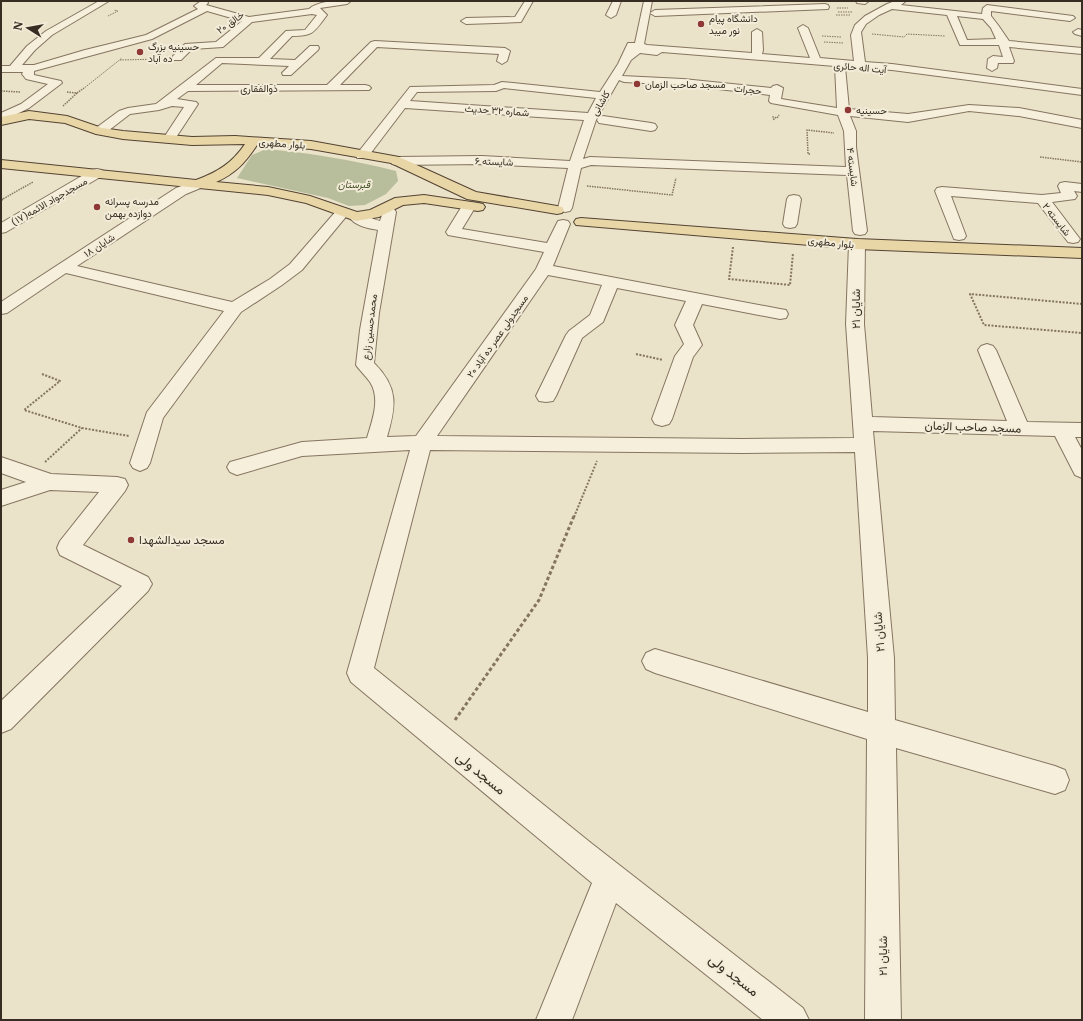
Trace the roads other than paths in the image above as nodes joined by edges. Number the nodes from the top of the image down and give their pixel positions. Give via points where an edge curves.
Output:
1 (105, 1) edge
2 (347, 1) edge
3 (528, 1) edge
4 (617, 1) edge
5 (642, 1) edge
6 (648, 1) edge
7 (860, 1) edge
8 (865, 1) edge
9 (902, 1) edge
10 (1006, 1) edge
11 (326, 2) edge
12 (205, 5) edge
13 (795, 5) edge
14 (890, 6) junction
15 (825, 7) dead end
16 (273, 8) dead end
17 (1060, 8) dead end
18 (312, 10) junction
19 (655, 13) dead end
20 (951, 13) junction
21 (281, 15) junction
22 (611, 15) dead end
23 (1016, 15) junction
24 (986, 17) junction
25 (249, 20) junction
26 (466, 20) dead end
27 (757, 32) dead end
28 (805, 35) road end
29 (60, 39) dead end
30 (46, 42) junction
31 (1004, 43) junction
32 (637, 45) junction
33 (314, 48) dead end
34 (1082, 51) edge
35 (756, 56) junction
36 (178, 58) road end
37 (502, 61) dead end
38 (816, 61) junction
39 (261, 62) junction
40 (296, 63) junction
41 (840, 64) junction
42 (993, 64) dead end
43 (860, 66) junction
44 (14, 68) junction
45 (30, 68) junction
46 (1, 69) edge
47 (286, 73) dead end
48 (203, 75) junction
49 (238, 78) dead end
50 (624, 79) junction
51 (1082, 82) edge
52 (185, 88) junction
53 (331, 88) junction
54 (366, 88) dead end
55 (1059, 90) junction
56 (1082, 93) edge
57 (605, 96) junction
58 (402, 104) junction
59 (159, 107) junction
60 (843, 108) junction
61 (1, 118) edge
62 (598, 118) junction
63 (1, 121) edge
64 (1082, 124) edge
65 (651, 127) dead end
66 (100, 131) junction
67 (599, 132) dead end
68 (168, 139) junction
69 (254, 141) junction
70 (594, 146) dead end
71 (362, 155) junction
72 (397, 161) junction
73 (590, 161) junction
74 (1, 164) edge
75 (576, 165) junction
76 (854, 171) junction
77 (97, 173) junction
78 (414, 180) junction
79 (198, 184) junction
80 (585, 186) road end
81 (1082, 188) edge
82 (1042, 198) junction
83 (794, 199) dead end
84 (395, 204) junction
85 (469, 206) junction
86 (349, 215) junction
87 (559, 215) junction
88 (581, 216) junction
89 (386, 227) junction
90 (1, 229) edge
91 (792, 231) junction
92 (960, 236) junction
93 (858, 237) junction
94 (1077, 239) edge
95 (553, 249) junction
96 (1082, 253) edge
97 (64, 268) junction
98 (544, 269) junction
99 (612, 283) junction
100 (696, 298) junction
101 (235, 308) junction
102 (1, 309) edge
103 (780, 314) dead end
104 (987, 350) dead end
105 (546, 396) dead end
106 (662, 419) dead end
107 (1020, 429) junction
108 (1062, 430) junction
109 (1082, 430) edge
110 (864, 434) junction
111 (422, 443) junction
112 (375, 444) junction
113 (140, 463) dead end
114 (1, 464) edge
115 (237, 467) dead end
116 (1082, 470) edge
117 (41, 478) junction
118 (1, 498) edge
119 (655, 661) dead end
120 (1, 720) edge
121 (882, 730) junction
122 (1055, 780) dead end
123 (610, 877) junction
124 (554, 1020) edge
125 (791, 1020) edge
126 (883, 1020) edge

1 - 30 street via 82,13
2 - 11 street, خالق ۲۰
3 - 26 street via 518,20
4 - 22 street
5 - 32 street, کاشانی
6 - 32 street, کاشانی
7 - 8 street
9 - 14 street
10 - 23 street
11 - 18 street, خالق ۲۰
12 - 25 street
12 - 45 street via 148,37
13 - 15 street
13 - 19 street
14 - 20 street
14 - 43 street via 861,23 856,38
16 - 21 street via 283,7
17 - 23 street via 1070,18
18 - 21 street, خالق ۲۰
18 - 39 street via 322,15 312,29 307,33 289,33
20 - 24 street
20 - 31 street via 963,43
21 - 25 street, خالق ۲۰
23 - 24 street via 987,8
24 - 31 street via 995,24
25 - 36 street, خالق ۲۰ via 219,45 189,46
27 - 35 street
28 - 38 street
29 - 30 street
30 - 44 street via 33,46
31 - 34 street
31 - 42 street via 1009,61
32 - 35 street, آیت اله حائری via 662,50
32 - 41 street, آیت اله حائری
32 - 50 street, کاشانی
32 - 57 street, کاشانی
33 - 40 street
35 - 38 street, آیت اله حائری
37 - 53 street via 505,51 375,44
38 - 41 street, آیت اله حائری
39 - 40 street
39 - 48 street via 220,60
40 - 47 street
41 - 43 street, آیت اله حائری
41 - 60 street, شایسته ۴
43 - 55 street, آیت اله حائری
44 - 45 street
44 - 46 street
45 - 61 street via 27,74 30,77 57,84 25,106
48 - 49 street
48 - 52 street
50 - 60 street, حجرات via 777,90 775,101
50 - 62 street, کاشانی
51 - 55 street via 1064,84
52 - 53 street, ذوالفقاری
52 - 59 street
53 - 54 street, ذوالفقاری
55 - 56 street, آیت اله حائری
57 - 58 street via 502,85 496,88 414,89
57 - 62 street, کاشانی
58 - 62 street, شماره ۳۲ حدیث
58 - 71 street
59 - 66 street via 123,113
59 - 68 street via 171,102 192,104
60 - 64 street via 908,118 969,108 1019,112
60 - 76 street, شایسته ۴ via 850,134
62 - 65 street, شماره ۳۲ حدیث
62 - 67 street, کاشانی
62 - 75 street, کاشانی via 583,137
63 - 66 main road, بلوار مطهری via 29,115 44,116 67,120
66 - 68 main road, بلوار مطهری
68 - 69 main road, بلوار مطهری
69 - 71 main road, بلوار مطهری via 311,145
69 - 79 main road via 241,160 223,175
70 - 73 street
71 - 72 main road, بلوار مطهری
72 - 75 street, شایسته ۶ via 482,160
72 - 78 main road, بلوار مطهری
73 - 75 street, شایسته ۶
73 - 76 street, شایسته ۶
73 - 80 street
74 - 77 main road
75 - 87 street, کاشانی
76 - 93 street, شایسته ۴
77 - 79 main road
77 - 90 street, مسجدجواد الائمه(۱۷)
78 - 84 main road
78 - 87 main road, بلوار مطهری
79 - 86 main road via 268,191 310,200
79 - 97 street, شایان ۱۸ via 181,191
81 - 82 street via 1065,186 1070,196
82 - 92 street via 942,191
82 - 94 street, شایسته ۲
83 - 91 street
84 - 85 main road via 424,200
84 - 86 main road via 374,214
84 - 89 street, محمدحسین زارع
85 - 87 main road
85 - 95 street via 453,232
86 - 89 street via 367,223
86 - 101 street via 296,267
87 - 88 main road via 573,224
87 - 95 street, مسجدولی عصر ده آباد ۲۰
88 - 91 main road, بلوار مطهری
88 - 91 main road, بلوار مطهری via 734,233
89 - 112 street, محمدحسین زارع via 366,343 365,365 382,387 385,399
91 - 93 main road, بلوار مطهری
92 - 93 main road, بلوار مطهری
92 - 94 main road, بلوار مطهری
93 - 96 main road, بلوار مطهری
93 - 110 street, شایان ۲۱ via 855,324
95 - 98 street, مسجدولی عصر ده آباد ۲۰
97 - 101 street
97 - 102 street, شایان ۱۸
98 - 99 street
98 - 111 street, مسجدولی عصر ده آباد ۲۰
99 - 100 street
99 - 105 street via 597,318 575,335
100 - 103 street
100 - 106 street via 684,325 692,345 684,356
101 - 113 street via 154,417
104 - 107 street
107 - 108 street, مسجد صاحب الزمان
107 - 110 street, مسجد صاحب الزمان
108 - 109 street, مسجد صاحب الزمان
108 - 116 street
110 - 111 street, مسجد صاحب الزمان via 603,445
110 - 121 street, شایان ۲۱ via 881,658
111 - 112 street, مسجد صاحب الزمان
111 - 123 street, مسجد ولی via 360,673
112 - 115 street, مسجد صاحب الزمان via 302,448
114 - 117 street
117 - 118 street
117 - 120 street via 117,485 68,548 140,584
119 - 121 street
121 - 122 street
121 - 126 street, شایان ۲۱
123 - 124 street
123 - 125 street, مسجد ولی

